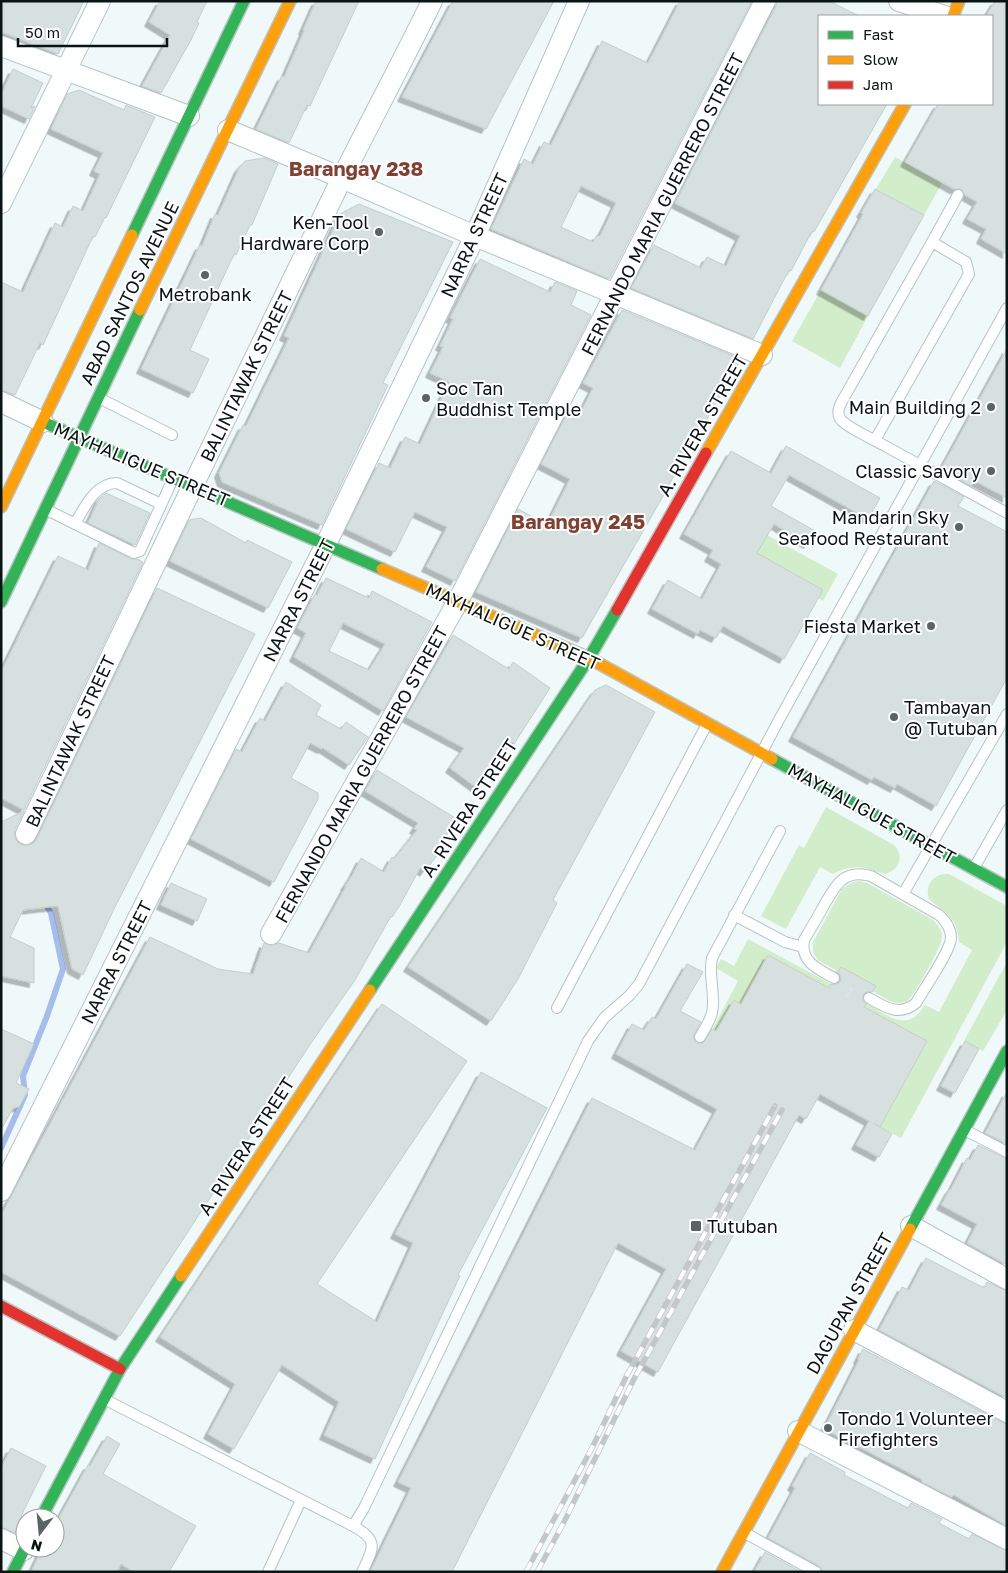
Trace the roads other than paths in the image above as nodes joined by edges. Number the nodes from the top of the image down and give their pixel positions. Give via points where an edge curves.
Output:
1 (100, 1) edge
2 (244, 1) edge
3 (290, 1) edge
4 (432, 1) edge
5 (579, 1) edge
6 (766, 1) edge
7 (899, 1) edge
8 (959, 1) edge
9 (942, 15) edge
10 (953, 15) edge
11 (1, 46) edge
12 (67, 70) junction
13 (904, 105) edge
14 (189, 116) junction
15 (228, 130) junction
16 (342, 178) junction
17 (958, 195) dead end
18 (1, 203) edge
19 (475, 236) junction
20 (932, 242) junction
21 (616, 294) junction
22 (1007, 308) edge
23 (762, 355) junction
24 (98, 398) junction
25 (1, 402) edge
26 (43, 422) junction
27 (172, 435) dead end
28 (79, 437) junction
29 (876, 440) junction
30 (920, 465) junction
31 (173, 478) junction
32 (192, 486) junction
33 (161, 504) junction
34 (1, 507) edge
35 (45, 509) junction
36 (1007, 513) edge
37 (75, 524) junction
38 (326, 544) junction
39 (458, 601) junction
40 (1, 602) edge
41 (589, 658) junction
42 (1007, 714) edge
43 (708, 723) junction
44 (762, 753) junction
45 (1007, 810) edge
46 (780, 831) dead end
47 (26, 834) dead end
48 (930, 845) junction
49 (973, 869) junction
50 (1007, 887) edge
51 (903, 894) junction
52 (734, 915) junction
53 (271, 934) dead end
54 (803, 947) junction
55 (834, 978) dead end
56 (869, 998) dead end
57 (557, 1008) dead end
58 (700, 1037) dead end
59 (1007, 1051) edge
60 (964, 1129) junction
61 (1007, 1152) edge
62 (1, 1191) edge
63 (911, 1226) junction
64 (1007, 1279) edge
65 (1, 1306) edge
66 (854, 1330) junction
67 (120, 1369) junction
68 (103, 1399) junction
69 (1007, 1412) edge
70 (798, 1431) junction
71 (301, 1500) junction
72 (46, 1508) edge
73 (353, 1526) junction
74 (743, 1532) junction
75 (1, 1539) edge
76 (1007, 1539) edge
77 (15, 1545) edge
78 (20, 1558) edge
79 (13, 1572) edge
80 (268, 1572) edge
81 (362, 1572) edge
82 (722, 1572) edge
83 (816, 1572) edge

1 - 12 street
2 - 14 street, ABAD SANTOS AVENUE
3 - 15 street, ABAD SANTOS AVENUE
4 - 16 street, BALINTAWAK STREET
5 - 19 street, NARRA STREET
6 - 21 street, FERNANDO MARIA GUERRERO STREET
7 - 9 street
8 - 10 street
11 - 12 street
12 - 14 street
12 - 18 street
13 - 23 street, A. RIVERA STREET
14 - 26 street, ABAD SANTOS AVENUE
15 - 16 street
15 - 24 street, ABAD SANTOS AVENUE
16 - 19 street
16 - 32 street, BALINTAWAK STREET
17 - 20 lane
19 - 21 street
19 - 38 street, NARRA STREET
20 - 29 lane via 966,262 969,274
20 - 29 lane via 838,408 843,422
21 - 23 street
21 - 39 street, FERNANDO MARIA GUERRERO STREET
22 - 30 lane
23 - 41 street, A. RIVERA STREET
24 - 27 lane
24 - 28 street, ABAD SANTOS AVENUE
25 - 26 street, MAYHALIGUE STREET
26 - 28 street, MAYHALIGUE STREET
26 - 34 street, ABAD SANTOS AVENUE
28 - 31 street, MAYHALIGUE STREET
28 - 35 street, ABAD SANTOS AVENUE
29 - 30 lane
30 - 36 lane
30 - 44 lane
31 - 32 street, MAYHALIGUE STREET
31 - 33 lane
32 - 38 street, MAYHALIGUE STREET
32 - 47 street, BALINTAWAK STREET
33 - 37 lane via 117,483 110,484 94,494
33 - 37 lane via 140,551 134,554
35 - 37 lane
35 - 40 street, ABAD SANTOS AVENUE
38 - 39 street, MAYHALIGUE STREET
38 - 62 street, NARRA STREET
39 - 41 street, MAYHALIGUE STREET
39 - 53 street, FERNANDO MARIA GUERRERO STREET
41 - 43 street, MAYHALIGUE STREET
41 - 67 street, A. RIVERA STREET
42 - 48 lane
43 - 44 street, MAYHALIGUE STREET
43 - 57 lane
44 - 48 street, MAYHALIGUE STREET
44 - 73 lane via 639,984 604,1018 588,1041
45 - 49 lane
46 - 52 lane
48 - 49 street, MAYHALIGUE STREET
48 - 51 lane
49 - 50 street, MAYHALIGUE STREET
51 - 54 lane via 871,876 858,874 846,877 836,886
51 - 56 lane via 944,919 950,930 950,943 911,1007 893,1010
52 - 54 lane via 785,942
52 - 58 lane via 712,958 712,1012
54 - 55 lane via 811,964
59 - 60 street, DAGUPAN STREET
60 - 61 lane
60 - 63 street, DAGUPAN STREET
63 - 64 street
63 - 66 street, DAGUPAN STREET
65 - 67 street
66 - 69 street
66 - 70 street, DAGUPAN STREET
67 - 68 street, A. RIVERA STREET
68 - 71 lane
68 - 72 street, A. RIVERA STREET
70 - 74 street, DAGUPAN STREET
70 - 76 street
71 - 73 lane
71 - 80 lane
73 - 81 lane via 366,1533 372,1543
74 - 82 street, DAGUPAN STREET
74 - 83 lane
75 - 77 street
78 - 79 street

